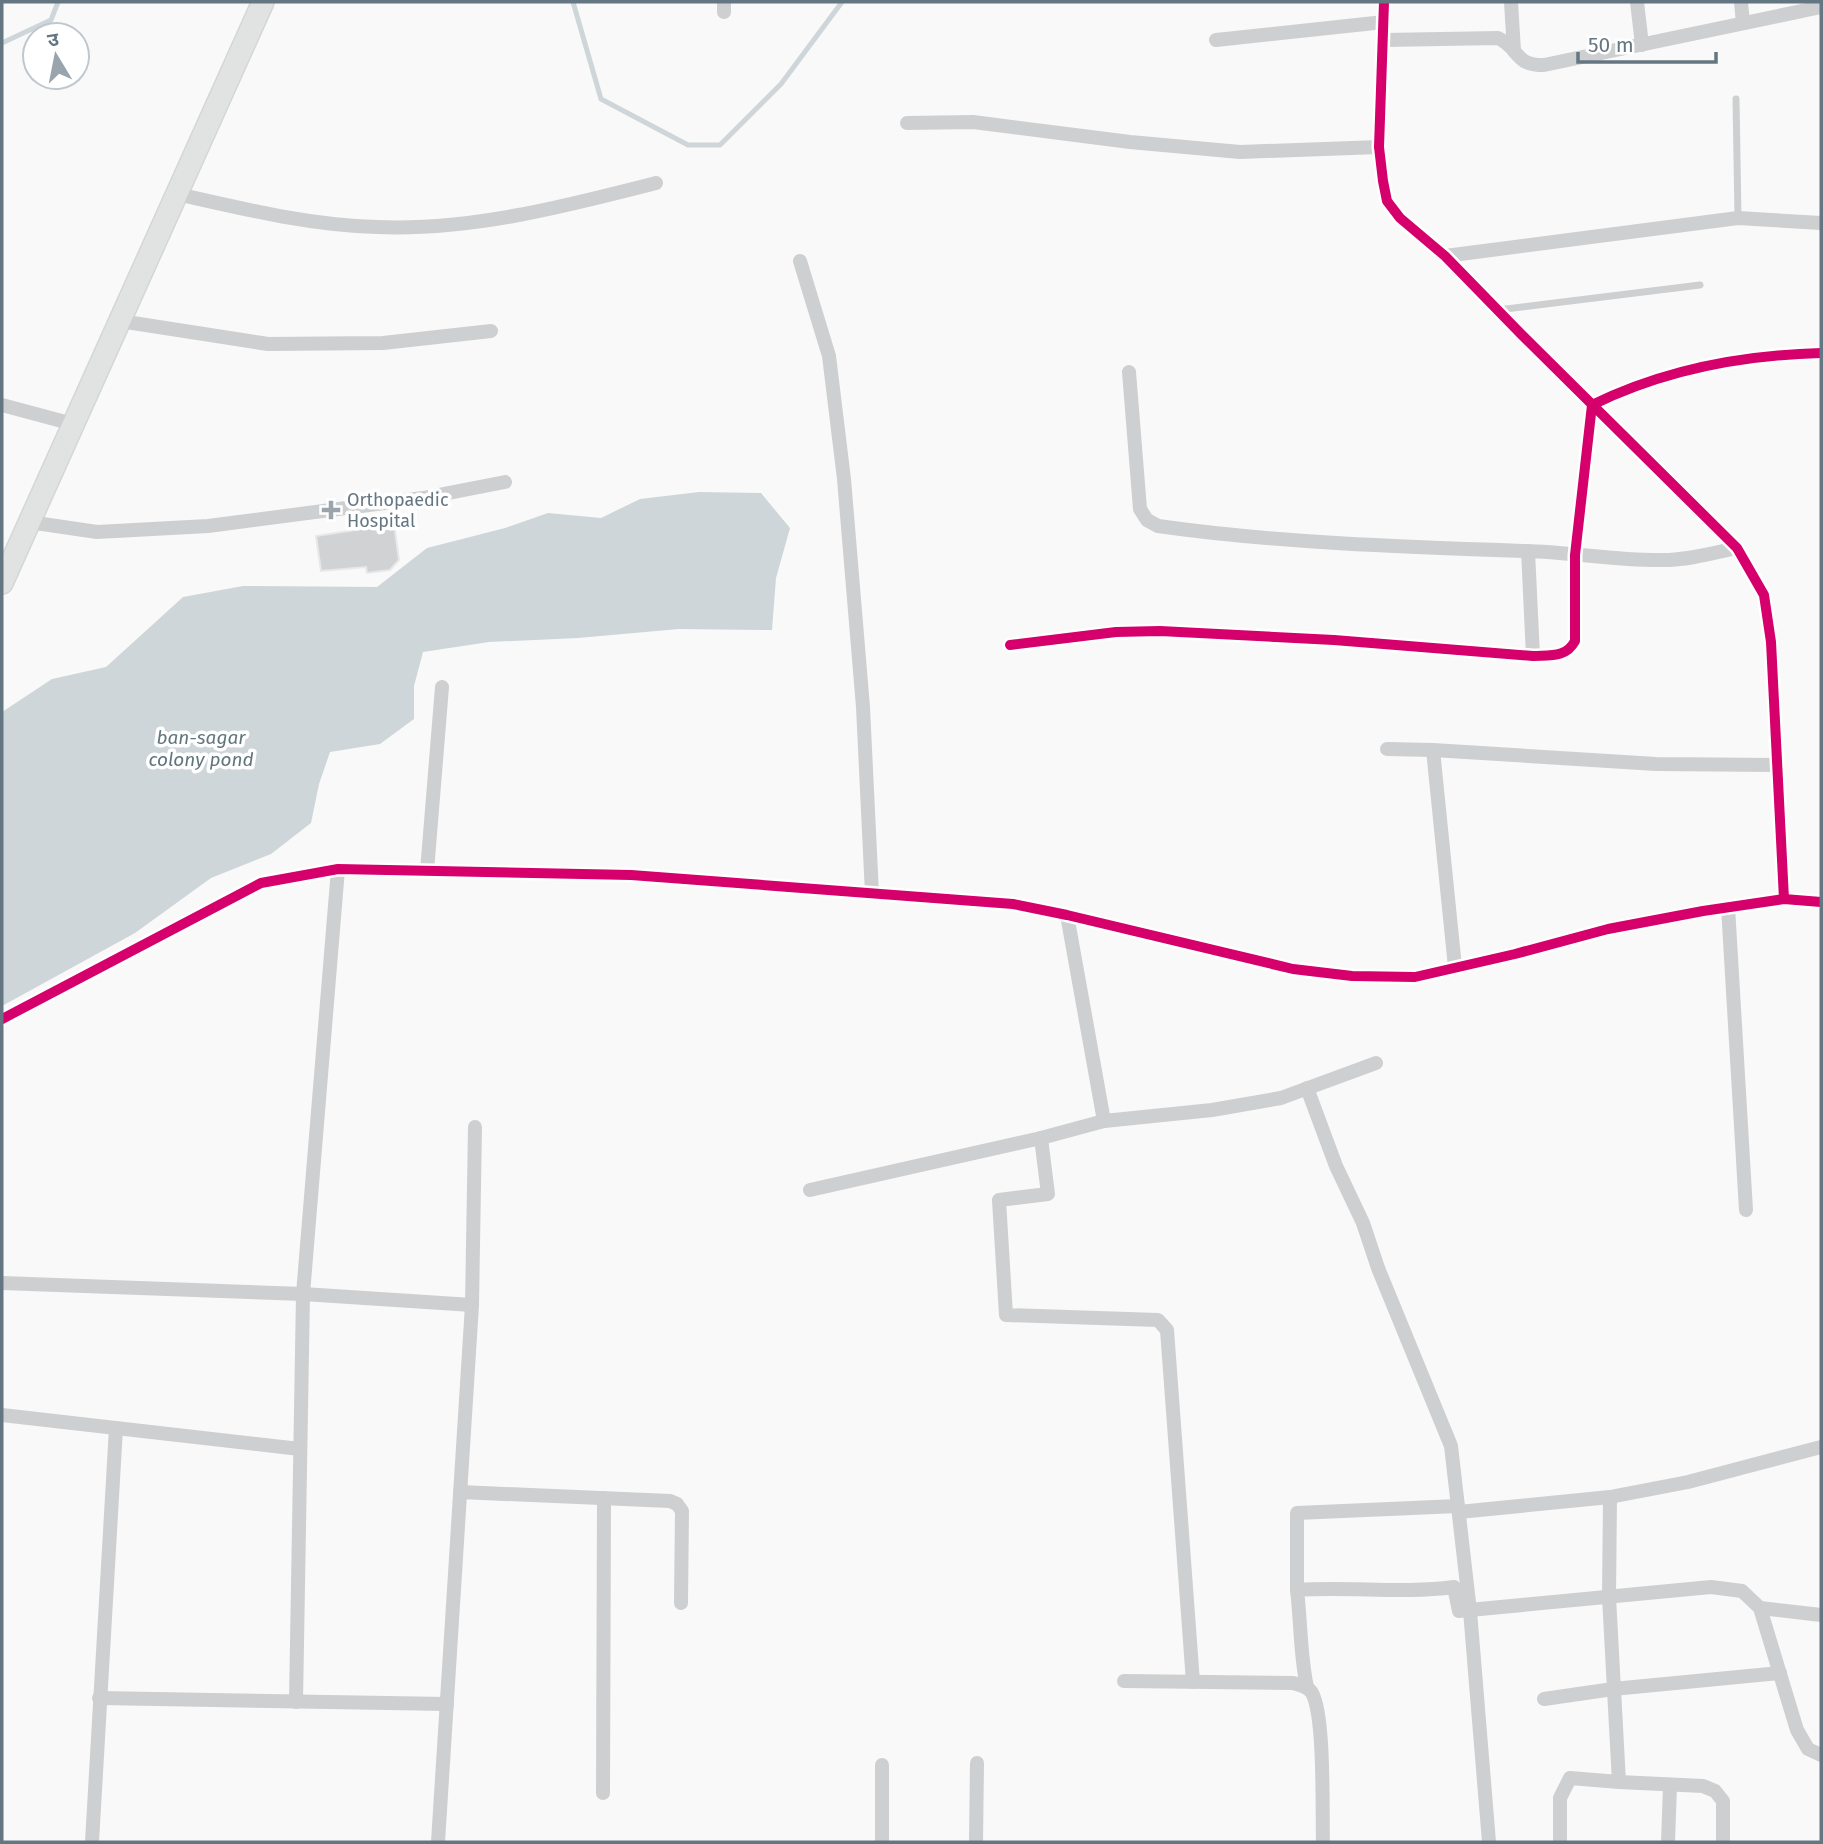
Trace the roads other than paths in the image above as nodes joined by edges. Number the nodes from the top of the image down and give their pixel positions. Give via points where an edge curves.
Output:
1 (263, 2) edge
2 (1384, 2) edge
3 (1511, 2) edge
4 (1637, 2) edge
5 (1741, 2) edge
6 (1821, 7) edge
7 (1384, 22) junction
8 (1743, 23) junction
9 (1216, 40) dead end
10 (1384, 40) junction
11 (1642, 45) junction
12 (1514, 51) junction
13 (1736, 99) dead end
14 (907, 123) dead end
15 (1379, 147) junction
16 (656, 183) dead end
17 (177, 194) junction
18 (1738, 218) junction
19 (1821, 223) edge
20 (1445, 256) junction
21 (800, 261) dead end
22 (1700, 285) dead end
23 (1497, 310) junction
24 (120, 321) junction
25 (491, 331) dead end
26 (1821, 353) edge
27 (1129, 372) dead end
28 (2, 405) edge
29 (1592, 405) junction
30 (73, 424) junction
31 (505, 482) dead end
32 (29, 522) junction
33 (1737, 548) junction
34 (1528, 551) junction
35 (1575, 555) junction
36 (2, 583) edge
37 (1010, 645) dead end
38 (1533, 656) junction
39 (442, 687) dead end
40 (1387, 749) dead end
41 (1433, 750) junction
42 (1776, 765) junction
43 (338, 869) junction
44 (427, 871) junction
45 (872, 894) junction
46 (1784, 899) junction
47 (1821, 902) edge
48 (1728, 907) junction
49 (1067, 915) junction
50 (1455, 967) junction
51 (2, 1019) edge
52 (1376, 1063) dead end
53 (1307, 1088) junction
54 (1104, 1121) junction
55 (475, 1127) dead end
56 (1041, 1138) junction
57 (810, 1190) dead end
58 (1746, 1210) dead end
59 (2, 1283) edge
60 (303, 1294) junction
61 (472, 1305) junction
62 (2, 1415) edge
63 (116, 1428) junction
64 (1821, 1447) edge
65 (300, 1449) junction
66 (460, 1492) junction
67 (1610, 1497) junction
68 (604, 1498) junction
69 (1458, 1509) junction
70 (1297, 1590) junction
71 (1609, 1597) junction
72 (681, 1603) dead end
73 (1760, 1608) junction
74 (1470, 1611) junction
75 (1821, 1615) edge
76 (1780, 1673) junction
77 (1124, 1682) dead end
78 (1193, 1682) junction
79 (1307, 1687) junction
80 (1613, 1689) junction
81 (99, 1698) junction
82 (1544, 1699) dead end
83 (296, 1702) junction
84 (447, 1704) junction
85 (1821, 1755) edge
86 (977, 1763) dead end
87 (882, 1765) dead end
88 (1619, 1782) junction
89 (1670, 1786) junction
90 (603, 1793) dead end
91 (92, 1842) edge
92 (438, 1842) edge
93 (881, 1842) edge
94 (976, 1842) edge
95 (1323, 1842) edge
96 (1489, 1842) edge
97 (1560, 1842) edge
98 (1668, 1842) edge
99 (1723, 1842) edge

1 - 17 main road
2 - 7 street
3 - 12 street
4 - 11 street
5 - 8 street
6 - 8 street
7 - 9 street
7 - 10 street
8 - 11 street
10 - 12 street via 1498,38
10 - 15 street
11 - 12 street via 1545,65 1528,64
13 - 18 lane
14 - 15 street via 973,122 1240,152
15 - 20 street via 1387,201
16 - 17 street via 553,209 446,225 378,227 279,217
17 - 24 main road
18 - 19 street
18 - 20 street
20 - 23 street
21 - 45 street via 830,356 844,479 863,707
22 - 23 lane
23 - 29 street
24 - 25 street via 268,344 383,343
24 - 30 main road
26 - 29 street via 1738,360 1665,377
27 - 34 street via 1140,509 1158,526 1299,540
28 - 30 street
29 - 33 street
29 - 35 street
30 - 32 main road
31 - 32 street via 423,498 208,526 97,532
32 - 36 main road
33 - 35 street via 1664,561
33 - 42 street via 1764,595 1769,620
34 - 35 street
34 - 38 street
35 - 38 street via 1575,641 1563,654
37 - 38 street via 1160,631
39 - 44 street
40 - 41 street
41 - 42 street via 1656,764
41 - 50 street
42 - 46 street
43 - 44 street
43 - 51 street via 261,883
43 - 60 street
44 - 45 street via 631,876
45 - 49 street via 1013,904
46 - 47 street
46 - 48 street
48 - 50 street via 1608,929
48 - 58 street
49 - 50 street via 1293,969 1415,977
49 - 54 street
52 - 53 street
53 - 54 street via 1281,1098 1212,1110
53 - 69 street via 1451,1446
54 - 56 street
55 - 61 street
56 - 57 street
56 - 78 street via 1048,1194 999,1200 1006,1315 1158,1320 1165,1326
59 - 60 street
60 - 61 street
60 - 65 street
61 - 66 street
62 - 63 street
63 - 65 street
63 - 81 street
64 - 67 street
65 - 83 street
66 - 68 street
66 - 84 street
67 - 69 street
67 - 71 street
68 - 72 street via 677,1504 682,1511
68 - 90 street
69 - 70 street via 1297,1514
69 - 74 street
70 - 74 street via 1454,1587 1459,1611
70 - 79 street
71 - 73 street via 1732,1588
71 - 74 street
71 - 80 street
73 - 75 street
73 - 76 street
74 - 96 street
76 - 80 street
76 - 85 street via 1797,1730 1808,1749
77 - 78 street
78 - 79 street
79 - 95 street via 1320,1720
80 - 82 street
80 - 88 street
81 - 83 street
81 - 91 street
83 - 84 street
84 - 92 street
86 - 94 street
87 - 93 street
88 - 89 street
88 - 97 street via 1570,1778 1560,1798
89 - 98 street
89 - 99 street via 1703,1786 1715,1791 1723,1801

